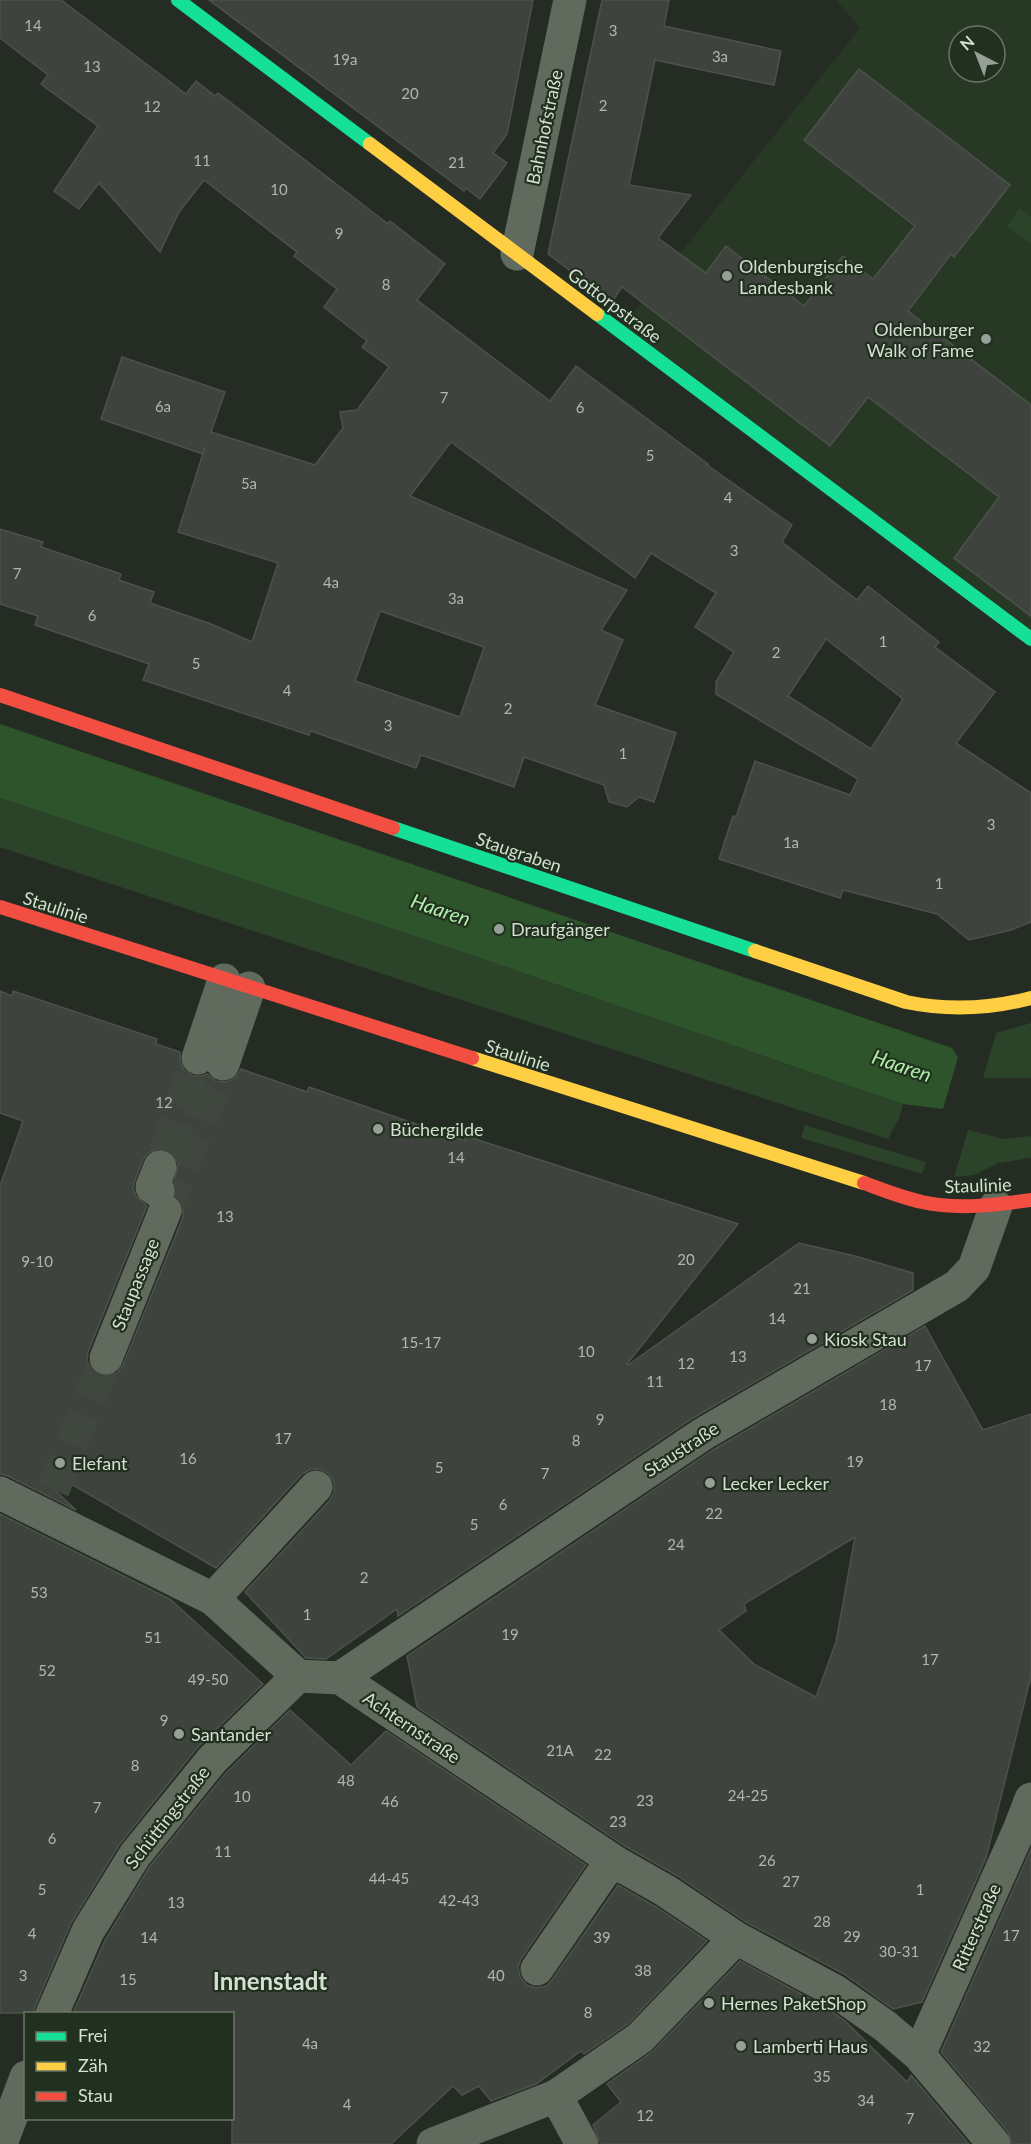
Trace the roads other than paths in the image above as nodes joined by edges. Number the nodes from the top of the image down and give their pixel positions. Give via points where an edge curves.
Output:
1 (178, 0) edge
2 (570, 0) edge
3 (517, 254) junction
4 (1031, 639) edge
5 (0, 694) edge
6 (0, 907) edge
7 (237, 984) junction
8 (1031, 998) edge
9 (210, 1061) tunnel mouth
10 (161, 1190) tunnel mouth
11 (1031, 1200) edge
12 (996, 1206) junction
13 (106, 1358) tunnel mouth
14 (316, 1486) dead end
15 (0, 1493) edge
16 (213, 1599) junction
17 (298, 1676) junction
18 (340, 1678) junction
19 (1031, 1799) edge
20 (615, 1862) junction
21 (736, 1938) junction
22 (537, 1969) dead end
23 (52, 2012) edge
24 (919, 2055) junction
25 (24, 2081) edge
26 (556, 2096) junction
27 (1, 2144) edge
28 (433, 2144) edge
29 (582, 2144) edge
30 (994, 2144) edge

1 - 3 street, Gottorpstraße
2 - 3 street, Bahnhofstraße
3 - 4 street, Gottorpstraße
5 - 8 street, Staugraben via 906,1002 927,1007 980,1008
6 - 7 street, Staulinie
7 - 9 street
7 - 12 street, Staulinie via 922,1202
10 - 13 street, Staupassage
11 - 12 street, Staulinie
12 - 18 street, Staustraße via 974,1268 957,1286 703,1434
14 - 16 street
15 - 16 street via 48,1502
16 - 17 street
17 - 18 street
17 - 23 street, Schüttingstraße via 212,1760 135,1855 88,1931
18 - 20 street, Achternstraße
19 - 24 street, Ritterstraße
20 - 21 street, Achternstraße
20 - 22 street via 603,1873
21 - 24 street, Achternstraße via 836,1991
21 - 26 street via 640,2038
24 - 30 street, Achternstraße
25 - 27 street
26 - 28 street
26 - 29 street

